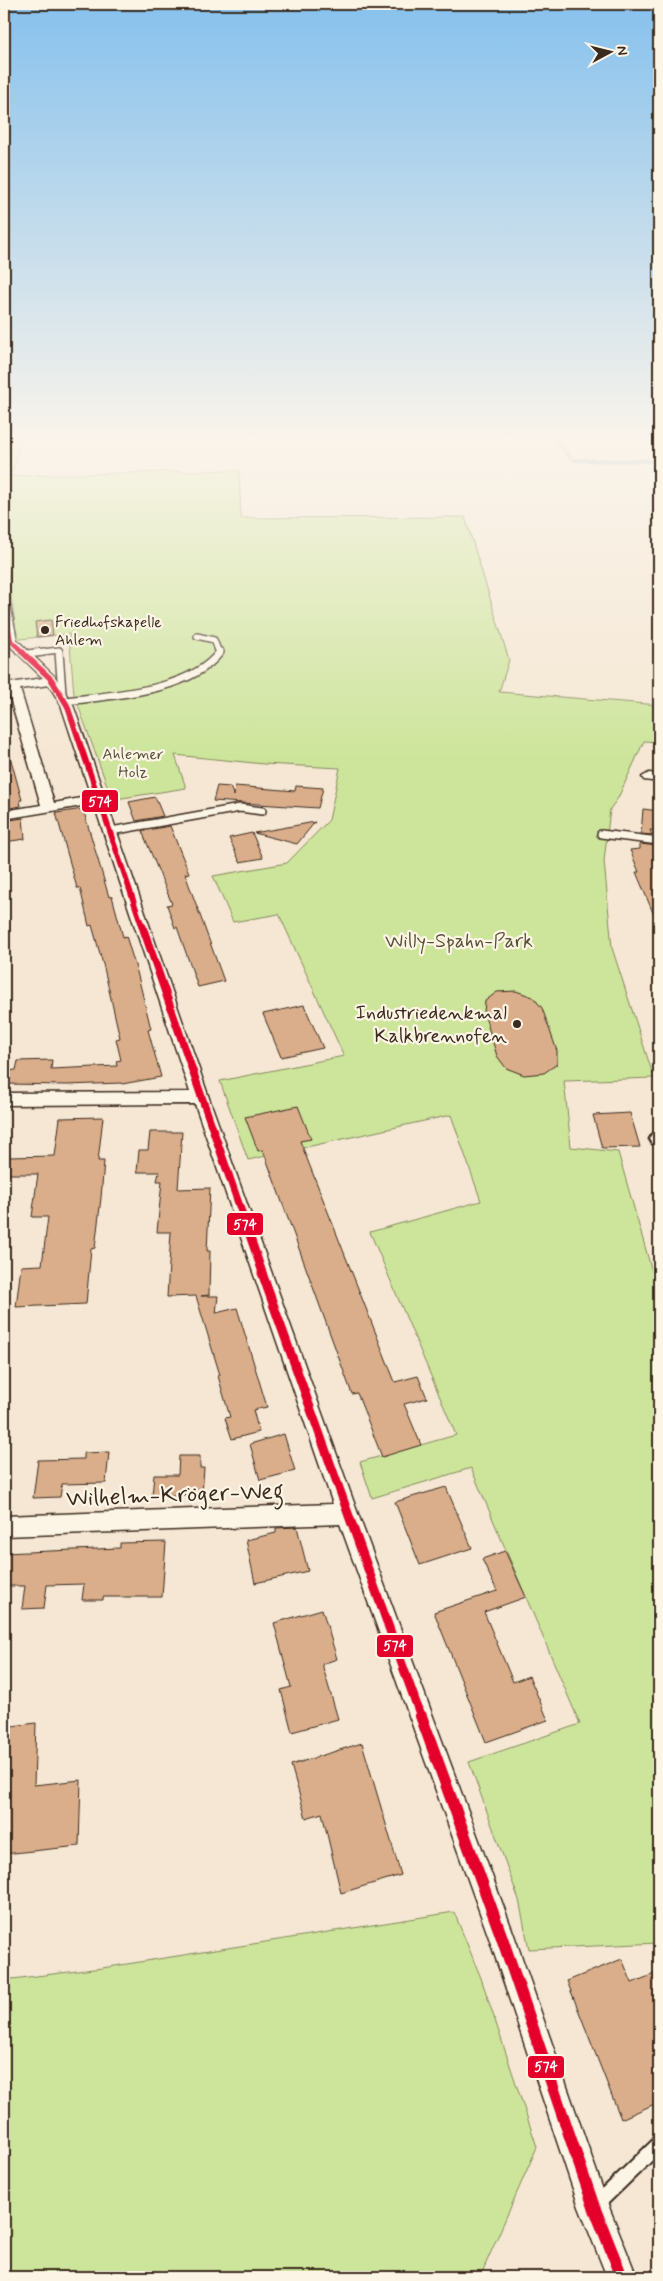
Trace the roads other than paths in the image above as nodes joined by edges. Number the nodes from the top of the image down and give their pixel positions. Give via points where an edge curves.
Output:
1 (4, 605) edge
2 (197, 636) dead end
3 (27, 654) junction
4 (50, 681) junction
5 (9, 687) edge
6 (64, 697) junction
7 (100, 799) junction
8 (48, 807) junction
9 (262, 811) dead end
10 (4, 815) edge
11 (111, 832) junction
12 (600, 834) dead end
13 (659, 842) edge
14 (201, 1098) junction
15 (4, 1099) edge
16 (347, 1514) junction
17 (4, 1526) edge
18 (659, 2144) edge
19 (594, 2207) junction
20 (622, 2277) edge

1 - 3 street via 11,641
2 - 6 lane via 214,640 220,652 216,661 194,674 139,691
3 - 4 street
3 - 6 lane via 59,650
4 - 5 street
4 - 6 street
5 - 8 street
6 - 7 street
7 - 8 street
7 - 11 street
8 - 10 street
9 - 11 lane via 240,808
11 - 14 street
12 - 13 lane
14 - 15 street
14 - 16 street
16 - 17 street, Wilhelm-Kröger-Weg
16 - 19 street via 501,1935
18 - 19 lane
19 - 20 street

